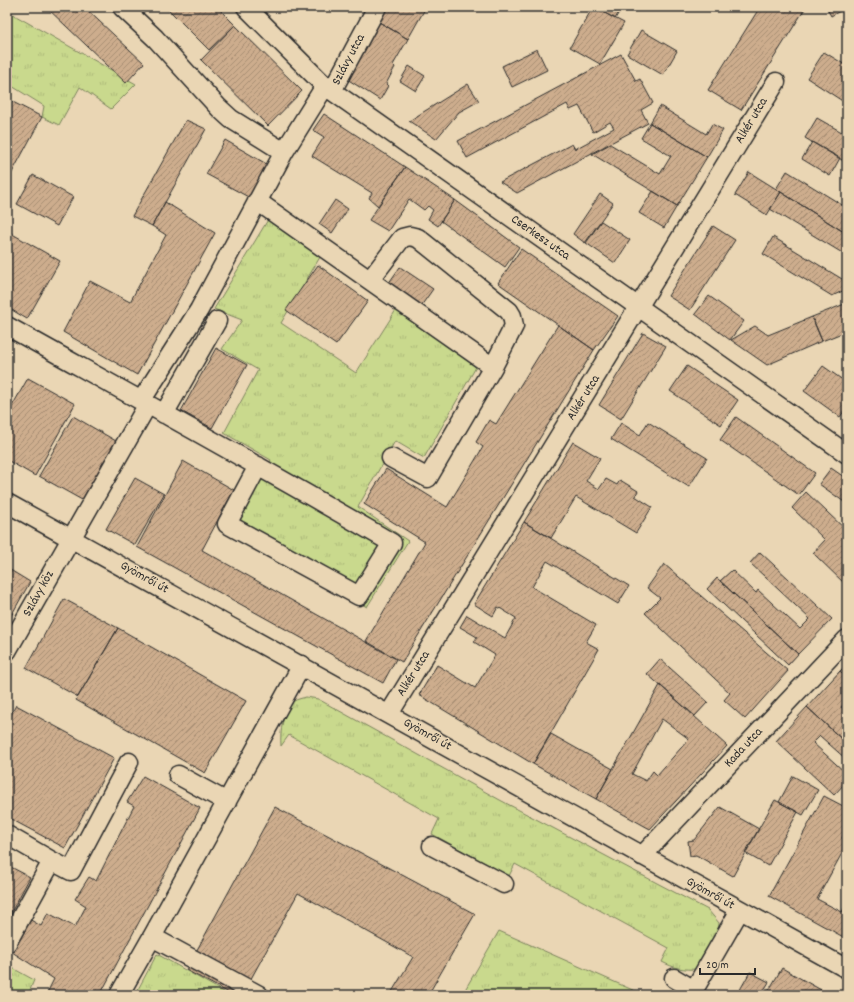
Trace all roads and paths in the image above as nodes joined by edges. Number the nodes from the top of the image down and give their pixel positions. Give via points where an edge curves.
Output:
1 (122, 7) edge
2 (246, 7) edge
3 (377, 7) edge
4 (776, 82) dead end
5 (328, 88) junction
6 (284, 152) junction
7 (257, 201) junction
8 (370, 280) junction
9 (639, 308) junction
10 (217, 321) dead end
11 (7, 326) edge
12 (493, 367) junction
13 (144, 403) junction
14 (164, 414) junction
15 (847, 454) edge
16 (391, 458) dead end
17 (258, 466) junction
18 (7, 503) edge
19 (70, 538) junction
20 (847, 639) edge
21 (7, 651) edge
22 (302, 666) junction
23 (389, 714) junction
24 (129, 762) dead end
25 (178, 775) dead end
26 (226, 802) junction
27 (7, 835) edge
28 (432, 846) dead end
29 (642, 856) junction
30 (52, 861) junction
31 (504, 884) dead end
32 (740, 910) junction
33 (152, 937) junction
34 (7, 943) edge
35 (847, 969) edge
36 (674, 978) dead end
37 (693, 992) edge
38 (119, 995) edge
39 (259, 995) edge

1 - 6 street via 155,38 231,119
2 - 5 street, Cserkesz utca
3 - 5 street, Szlávy utca
4 - 9 street, Alkér utca
5 - 6 street, Szlávy utca
5 - 9 street, Cserkesz utca
6 - 7 street, Szlávy utca
7 - 8 street
7 - 13 street, Szlávy utca via 199,310
8 - 12 street
8 - 12 street via 402,238 418,238 512,316 514,326
9 - 15 street, Cserkesz utca
9 - 23 street, Alkér utca
10 - 14 street
11 - 13 street
12 - 16 street via 428,478
13 - 14 street
13 - 19 street, Szlávy köz
14 - 17 street
17 - 17 street via 227,524 359,596 392,543
18 - 19 street, Gyömrői út
19 - 21 street, Szlávy köz
19 - 22 street, Gyömrői út
20 - 29 street, Kada utca
22 - 23 street, Gyömrői út
22 - 26 street
23 - 29 street, Gyömrői út
24 - 30 street via 71,871
25 - 26 street
26 - 33 street
27 - 30 street
28 - 31 street
29 - 32 street, Gyömrői út
30 - 34 street
32 - 35 street, Gyömrői út
32 - 37 street
33 - 38 street
33 - 39 street
36 - 37 street

